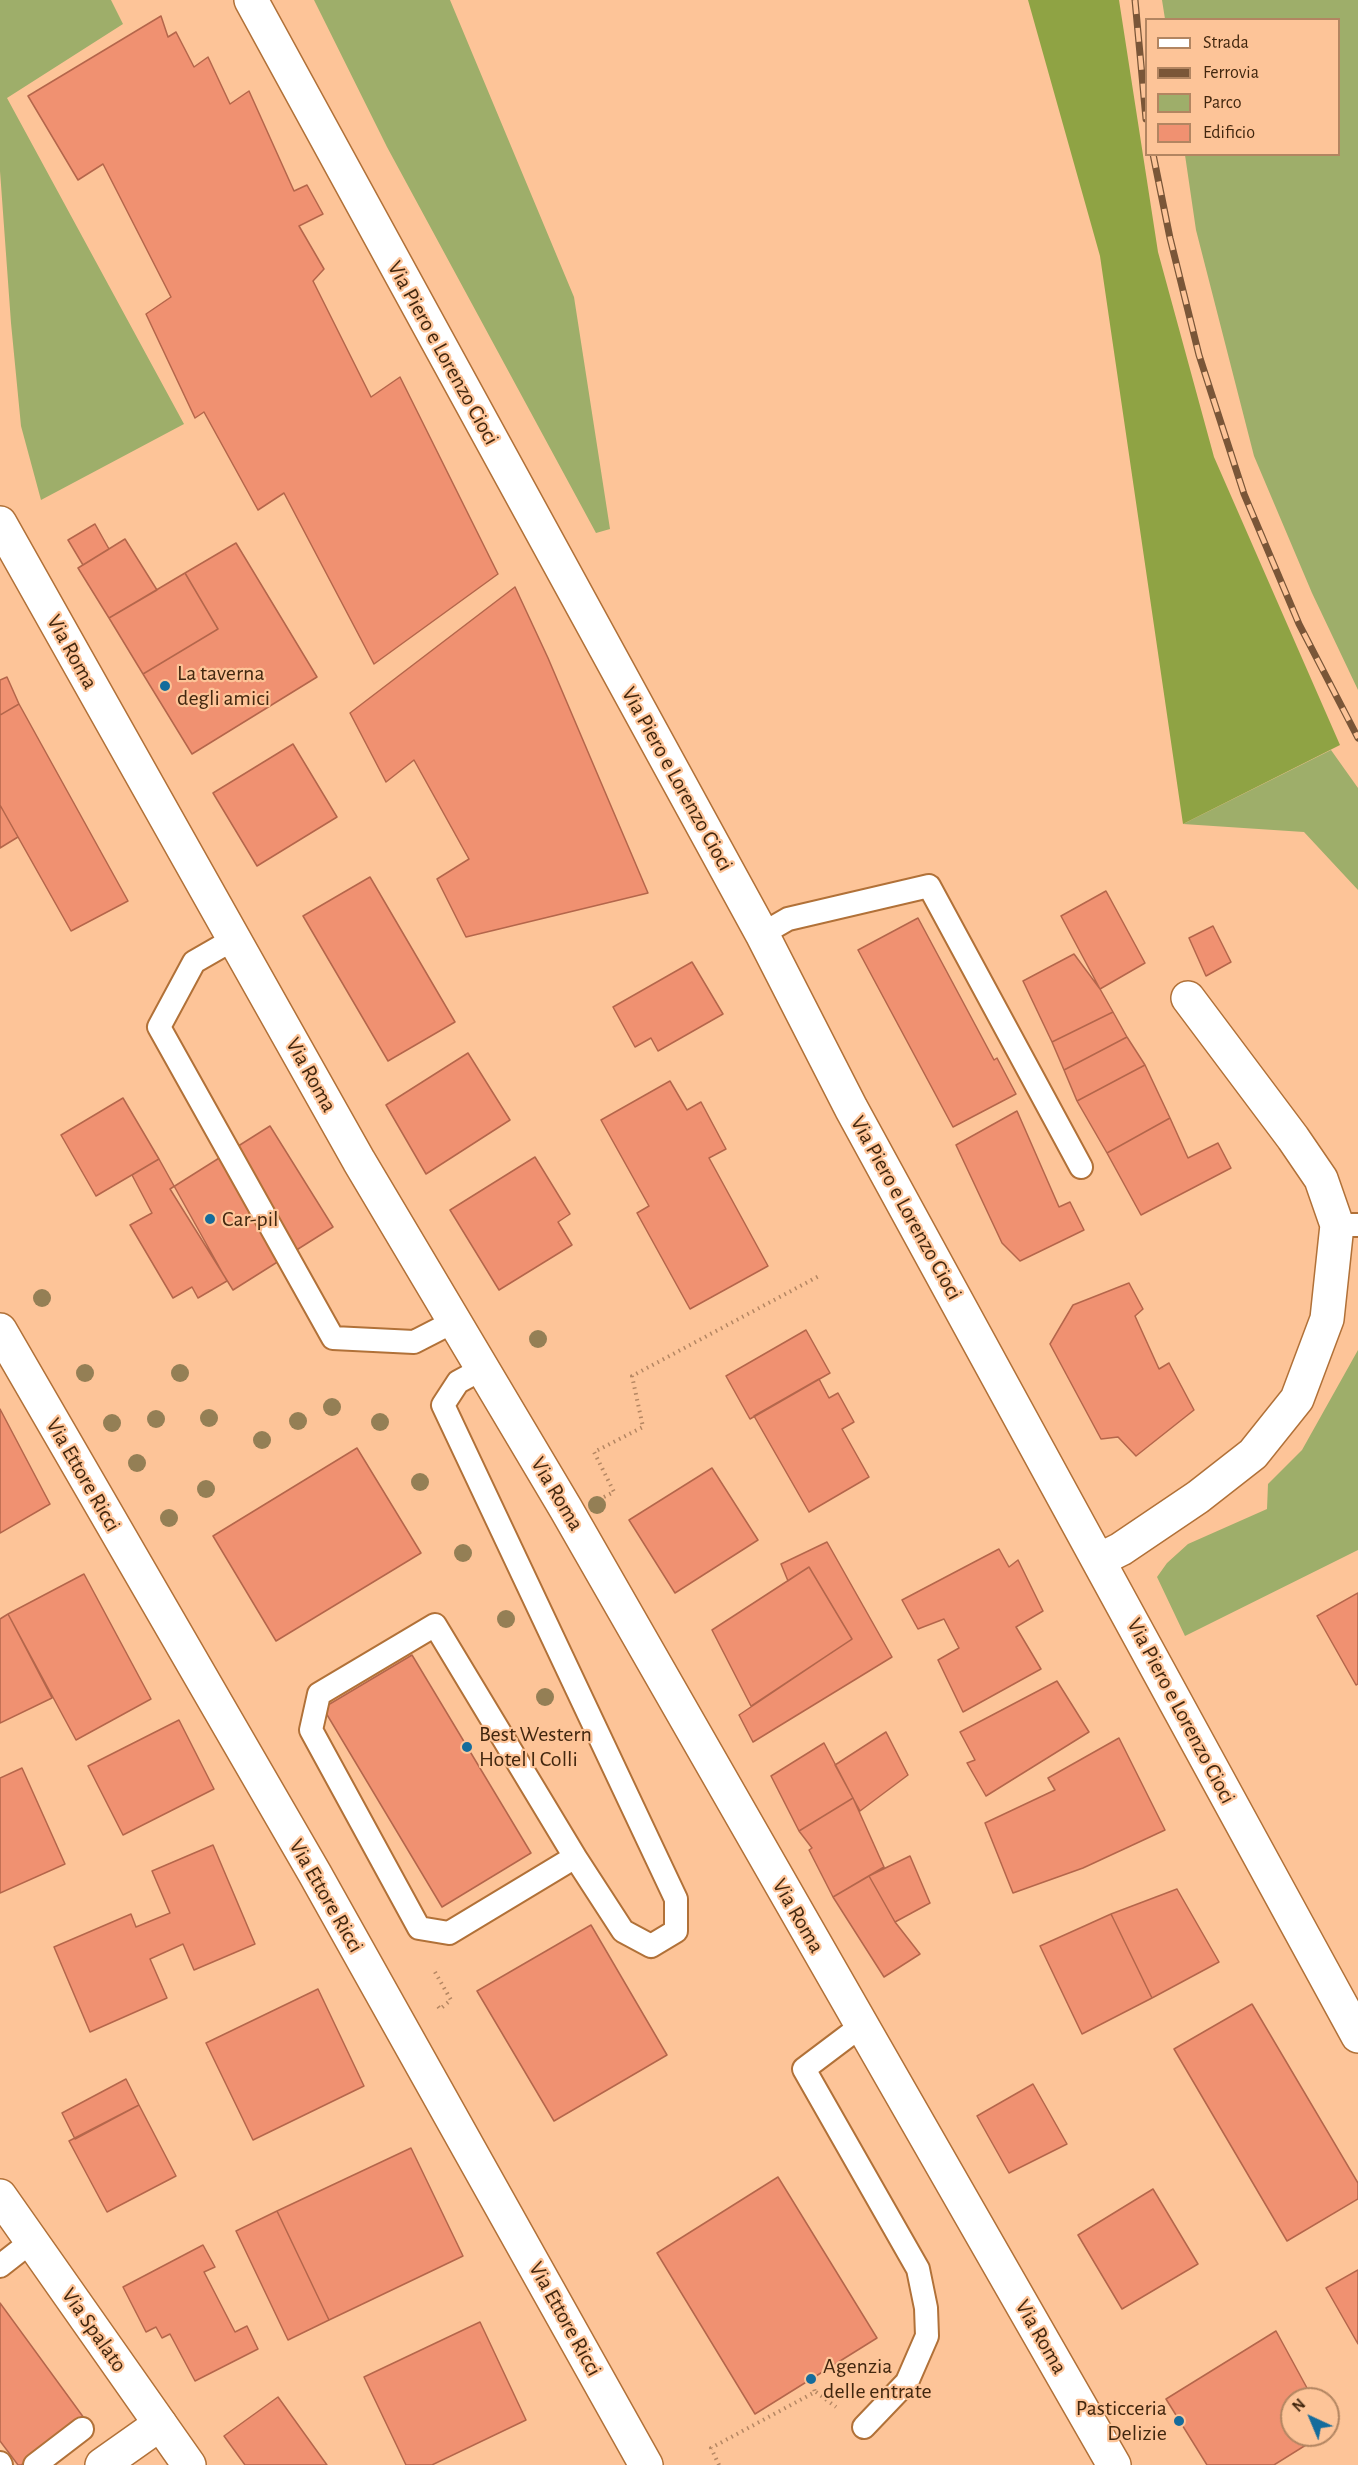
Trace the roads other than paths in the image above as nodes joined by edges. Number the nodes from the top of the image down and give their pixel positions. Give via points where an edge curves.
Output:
1 (250, 0) edge
2 (0, 523) edge
3 (762, 934) junction
4 (234, 939) junction
5 (1188, 998) dead end
6 (1081, 1167) dead end
7 (1347, 1225) edge
8 (453, 1322) junction
9 (0, 1330) edge
10 (482, 1369) junction
11 (1099, 1560) junction
12 (575, 1857) junction
13 (861, 2026) junction
14 (1358, 2036) edge
15 (0, 2196) edge
16 (32, 2241) junction
17 (0, 2266) edge
18 (160, 2424) junction
19 (864, 2427) dead end
20 (82, 2429) dead end
21 (36, 2465) edge
22 (102, 2465) edge
23 (189, 2465) edge
24 (646, 2465) edge
25 (1114, 2465) edge

1 - 3 street, Via Piero e Lorenzo Cioci
2 - 4 street, Via Roma
3 - 6 lane via 788,919 929,886
3 - 11 street, Via Piero e Lorenzo Cioci via 851,1108
4 - 8 street, Via Roma
4 - 8 lane via 194,962 159,1027 333,1338 414,1342
5 - 7 street via 1293,1138
7 - 11 street via 1327,1319 1297,1399 1253,1454 1198,1497
8 - 10 street, Via Roma
9 - 24 street, Via Ettore Ricci via 315,1874
10 - 12 lane via 458,1382 442,1405 675,1899 676,1931 651,1946 623,1931
10 - 13 street, Via Roma via 572,1519
11 - 14 street, Via Piero e Lorenzo Cioci
12 - 12 lane via 435,1625 319,1694 311,1730 419,1928 449,1933
13 - 19 lane via 804,2069 918,2269 927,2336 907,2382
13 - 25 street, Via Roma
15 - 16 street, Via Spalato
16 - 17 lane
16 - 18 street, Via Spalato
18 - 22 street
18 - 23 street, Via Spalato
20 - 21 lane

